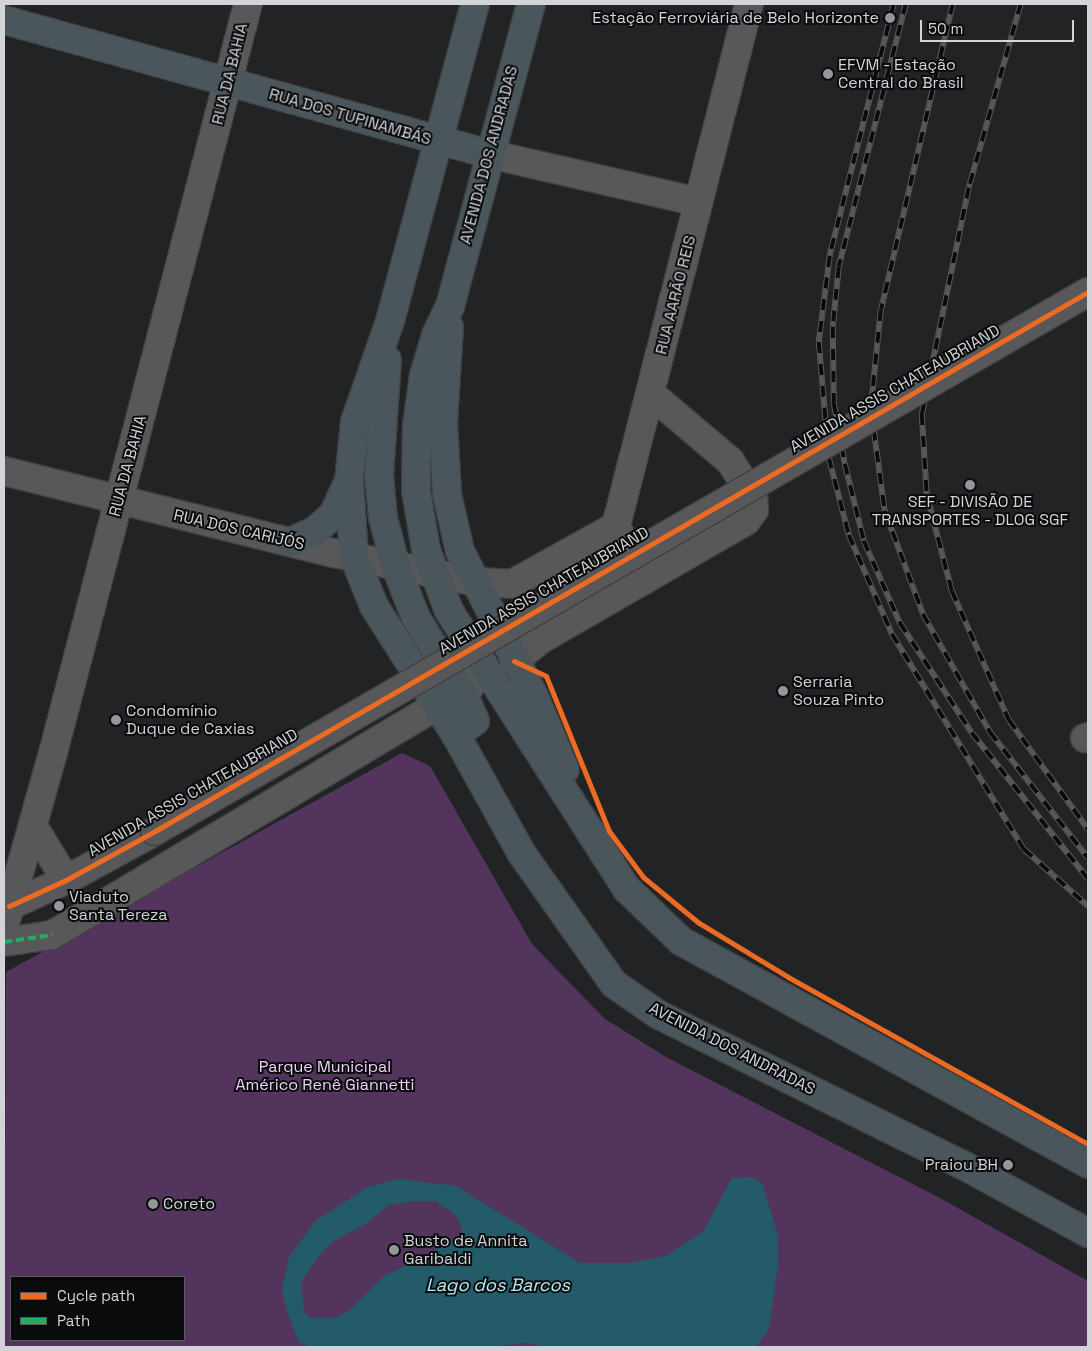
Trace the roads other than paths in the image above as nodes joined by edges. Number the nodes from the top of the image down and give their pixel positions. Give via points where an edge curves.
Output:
1 (248, 4) edge
2 (475, 4) edge
3 (531, 4) edge
4 (749, 4) edge
5 (4, 20) edge
6 (228, 83) junction
7 (436, 142) junction
8 (489, 154) junction
9 (699, 202) junction
10 (1088, 292) edge
11 (450, 306) junction
12 (391, 318) junction
13 (651, 394) junction
14 (4, 471) edge
15 (349, 481) junction
16 (119, 502) junction
17 (616, 526) junction
18 (290, 542) junction
19 (354, 557) junction
20 (396, 567) junction
21 (435, 574) junction
22 (643, 581) junction
23 (477, 582) junction
24 (514, 661) junction
25 (489, 676) junction
26 (464, 696) junction
27 (435, 707) junction
28 (465, 728) junction
29 (33, 826) junction
30 (591, 834) junction
31 (66, 880) junction
32 (6, 913) edge
33 (52, 935) junction
34 (4, 942) edge
35 (1088, 1164) edge
36 (1088, 1233) edge

1 - 6 street, RUA DA BAHIA
2 - 7 main road, AVENIDA DOS ANDRADAS
3 - 8 main road, AVENIDA DOS ANDRADAS
4 - 9 street, RUA AARÃO REIS
5 - 6 main road, RUA DOS TUPINAMBÁS
6 - 7 main road, RUA DOS TUPINAMBÁS
6 - 16 street, RUA DA BAHIA
7 - 8 main road, RUA DOS TUPINAMBÁS
7 - 12 main road, AVENIDA DOS ANDRADAS
8 - 9 street, RUA DOS TUPINAMBÁS
8 - 11 main road, AVENIDA DOS ANDRADAS
9 - 13 street, RUA AARÃO REIS
10 - 31 street, AVENIDA ASSIS CHATEAUBRIAND, bridge
11 - 21 main road, AVENIDA DOS ANDRADAS via 436,335 424,375 417,425 416,491 426,550
11 - 23 main road, AVENIDA DOS ANDRADAS via 443,422 447,494 460,551
12 - 15 main road, AVENIDA DOS ANDRADAS via 355,422
12 - 20 main road, AVENIDA DOS ANDRADAS via 379,475 383,518
13 - 17 street, RUA AARÃO REIS
13 - 22 street via 730,460 753,497 754,510 746,521
14 - 16 street, RUA DOS CARIJÓS
15 - 18 main road via 333,516 315,531
15 - 19 main road, AVENIDA DOS ANDRADAS
16 - 18 street, RUA DOS CARIJÓS
16 - 29 street, RUA DA BAHIA
17 - 22 street
17 - 23 street, AVENIDA ASSIS CHATEAUBRIAND via 512,584
18 - 19 street, RUA DOS CARIJÓS
19 - 20 street, RUA DOS CARIJÓS
19 - 27 main road, AVENIDA DOS ANDRADAS via 374,606
20 - 21 street, RUA DOS CARIJÓS
20 - 26 main road, AVENIDA DOS ANDRADAS via 416,618
21 - 23 street, RUA DOS CARIJÓS
21 - 25 main road, AVENIDA DOS ANDRADAS via 449,611
22 - 24 street via 540,640
23 - 24 main road, AVENIDA DOS ANDRADAS
24 - 25 main road
24 - 30 main road, AVENIDA DOS ANDRADAS via 534,696
25 - 26 street
25 - 28 main road via 488,707
25 - 30 main road, AVENIDA DOS ANDRADAS
26 - 27 street
26 - 28 main road, AVENIDA DOS ANDRADAS
27 - 28 main road, AVENIDA DOS ANDRADAS
27 - 33 street
28 - 36 main road, AVENIDA DOS ANDRADAS via 522,854 614,984 659,1015 961,1164
29 - 31 street
29 - 32 street, RUA DA BAHIA
30 - 35 main road, AVENIDA DOS ANDRADAS via 627,889 681,942
31 - 32 street, AVENIDA ASSIS CHATEAUBRIAND
32 - 33 street
33 - 34 street

